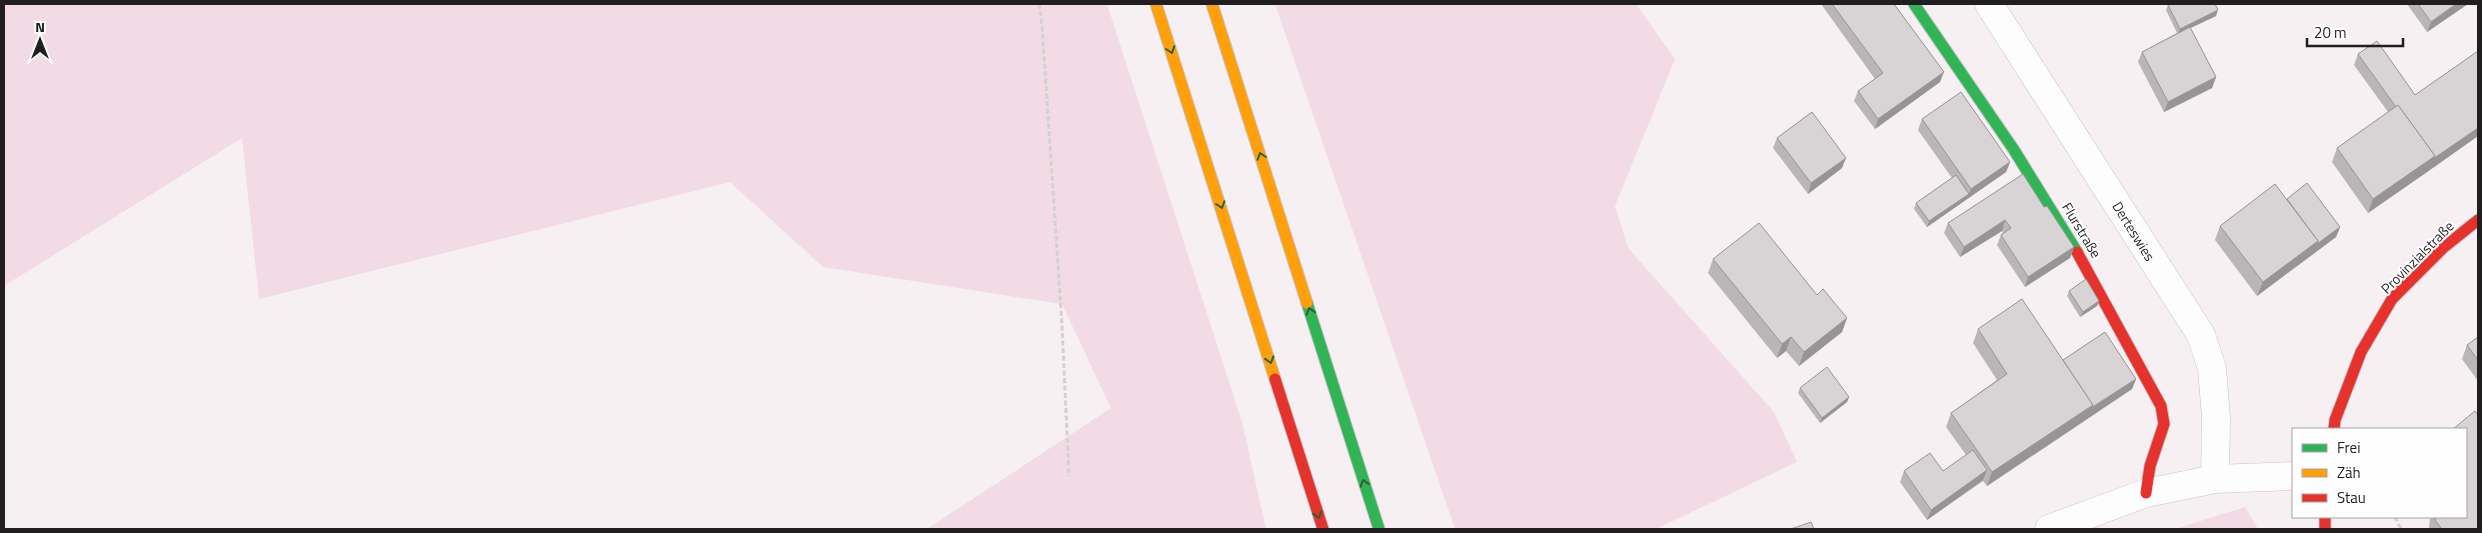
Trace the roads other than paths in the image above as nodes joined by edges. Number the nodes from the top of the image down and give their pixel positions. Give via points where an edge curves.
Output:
1 (1156, 4) edge
2 (1212, 4) edge
3 (1914, 4) edge
4 (1989, 4) edge
5 (2478, 220) edge
6 (2334, 428) edge
7 (2292, 476) edge
8 (2214, 479) junction
9 (2146, 493) junction
10 (1323, 529) edge
11 (1379, 529) edge
12 (2049, 529) edge

1 -> 10 main road
11 -> 2 main road
3 - 9 main road, Flurstraße via 2032,175 2097,284 2162,406 2164,424 2150,466
4 - 8 street, Derteswies via 2201,335 2212,368 2216,418
5 - 6 main road, Provinzialstraße via 2443,248 2392,300 2361,352
7 - 8 street
8 - 9 street
9 - 12 street

